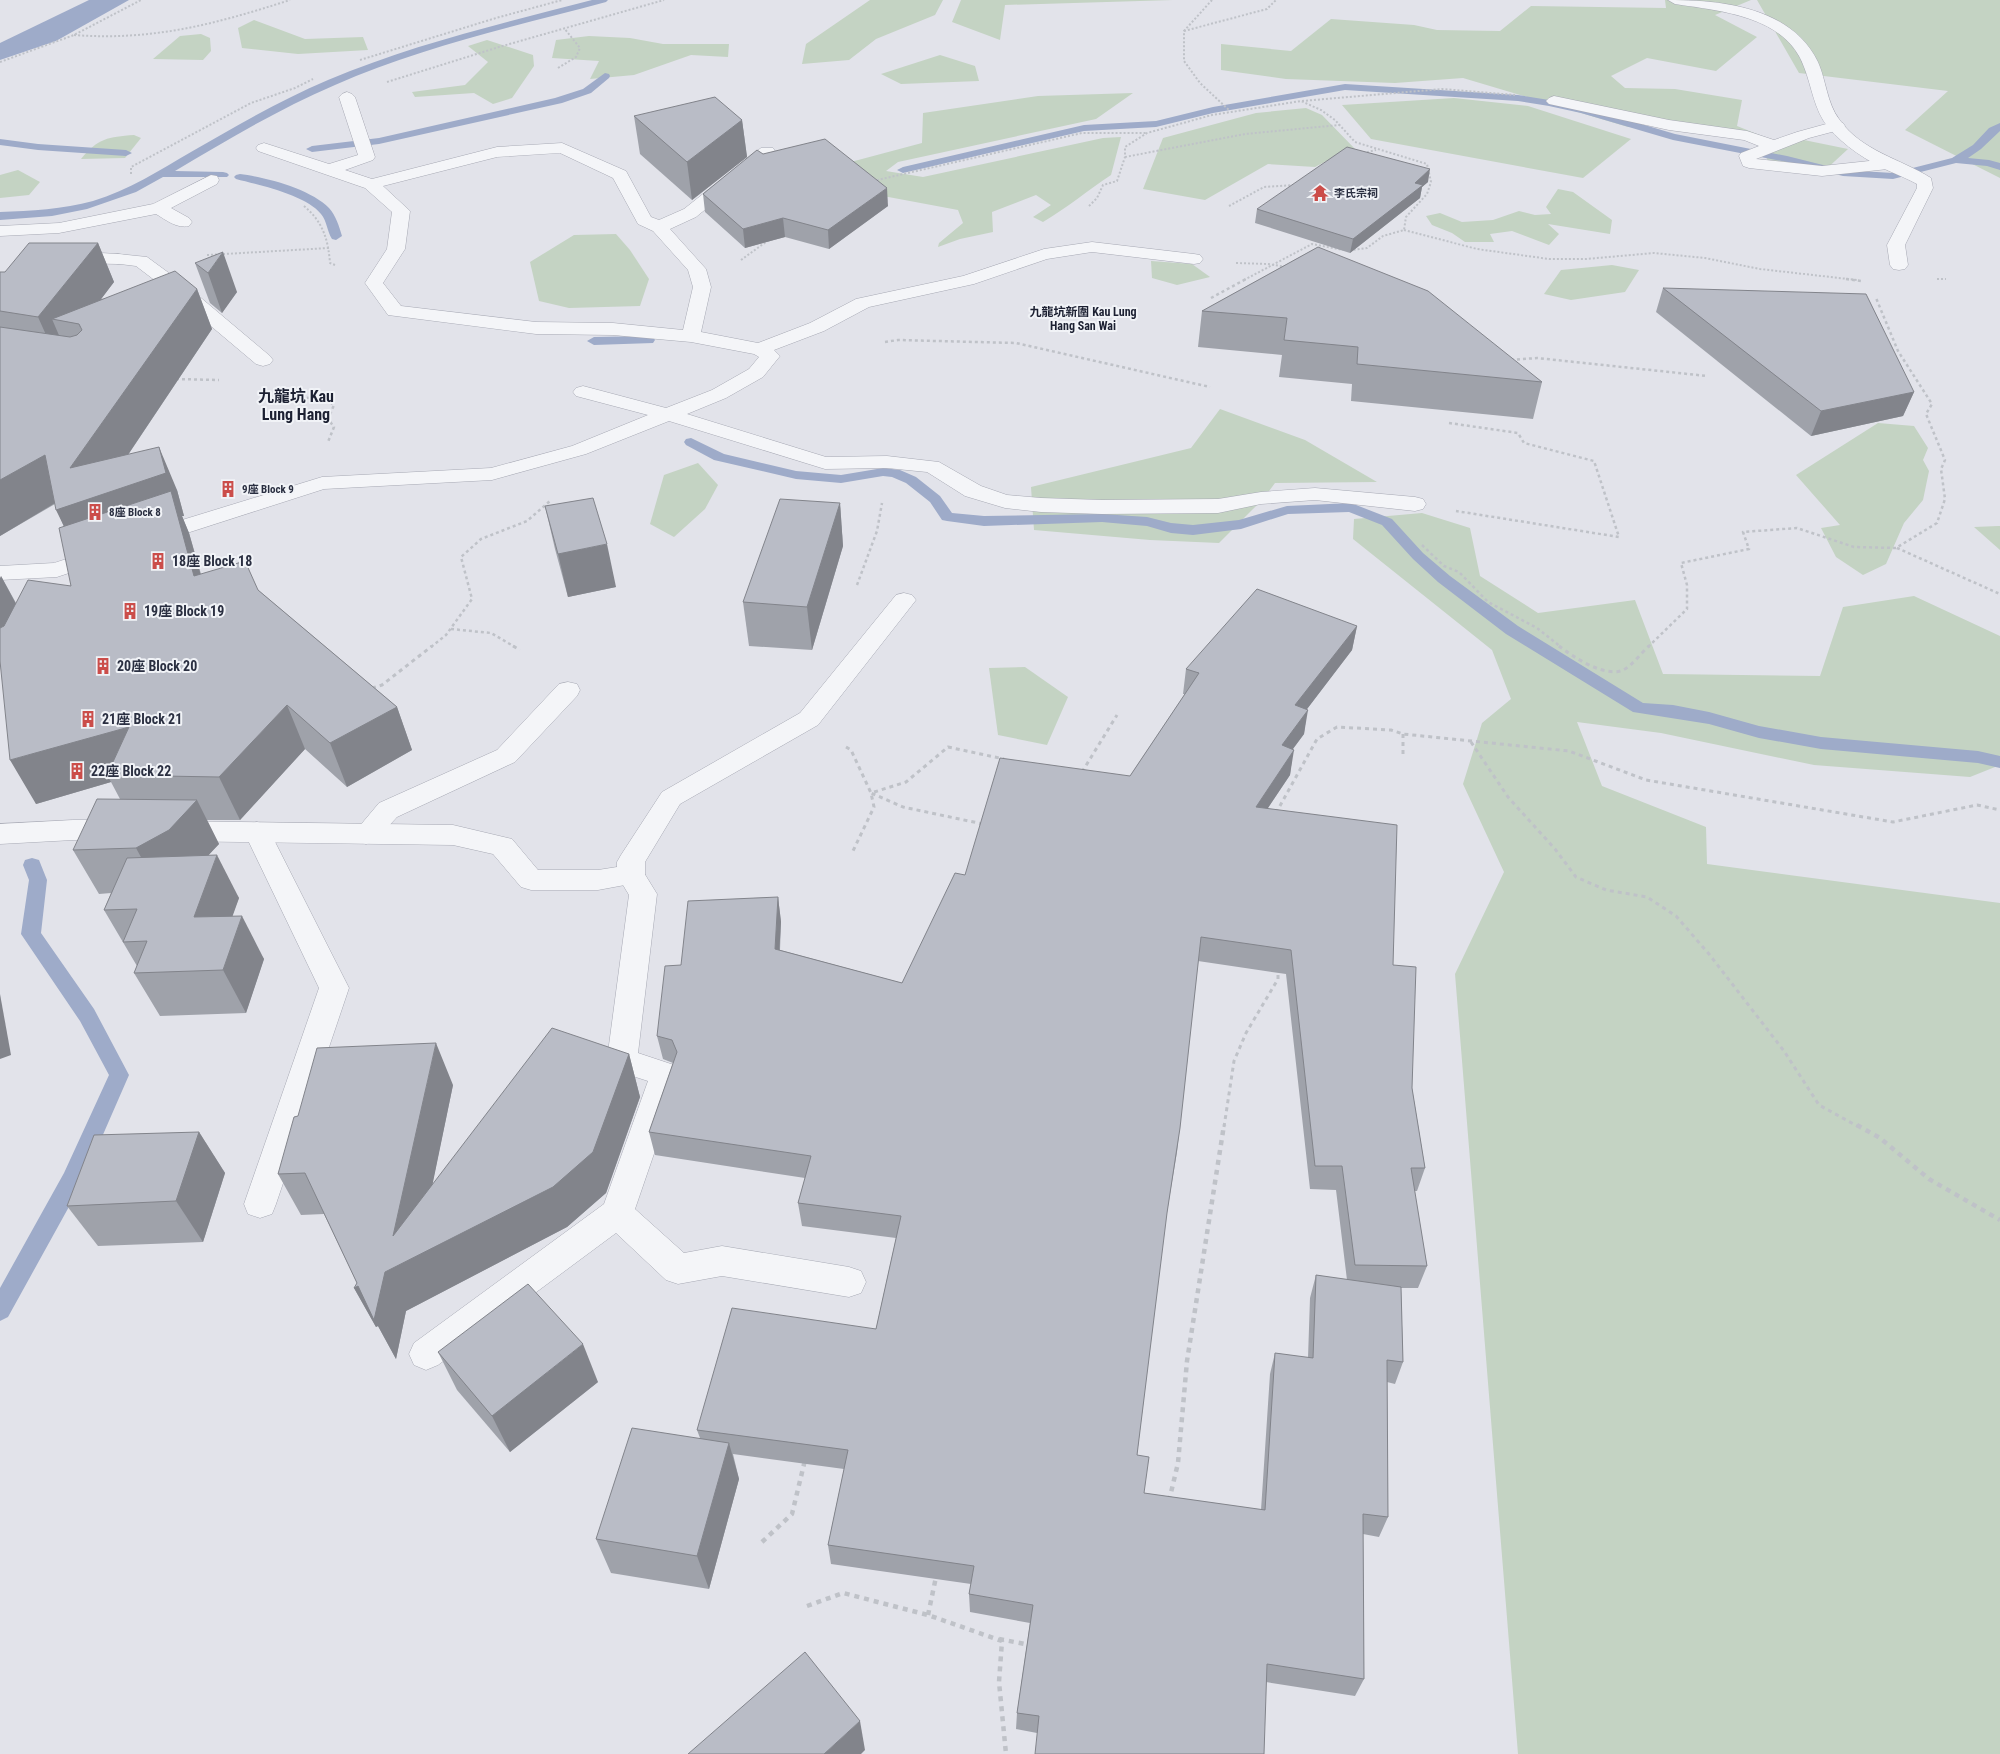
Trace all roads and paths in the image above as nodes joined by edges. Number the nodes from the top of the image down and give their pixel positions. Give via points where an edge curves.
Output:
1 (141, 0) edge
2 (290, 0) edge
3 (562, 0) edge
4 (664, 0) edge
5 (1212, 0) edge
6 (1276, 0) edge
7 (1675, 0) edge
8 (564, 28) junction
9 (1184, 31) junction
10 (74, 34) junction
11 (357, 61) dead end
12 (0, 62) edge
13 (558, 68) dead end
14 (317, 77) dead end
15 (382, 84) dead end
16 (347, 97) dead end
17 (1554, 101) joint
18 (1301, 102) junction
19 (1229, 109) junction
20 (1340, 126) junction
21 (1837, 126) junction
22 (1147, 133) junction
23 (1772, 145) junction
24 (264, 148) dead end
25 (1377, 150) junction
26 (767, 151) edge
27 (1361, 154) edge
28 (1125, 157) junction
29 (1404, 158) junction
30 (1400, 161) edge
31 (1888, 164) junction
32 (328, 170) junction
33 (130, 176) dead end
34 (211, 180) dead end
35 (867, 182) edge
36 (372, 184) junction
37 (1299, 185) edge
38 (1230, 206) dead end
39 (158, 208) junction
40 (1083, 212) dead end
41 (183, 222) dead end
42 (659, 227) junction
43 (1404, 230) junction
44 (0, 232) edge
45 (774, 236) edge
46 (1307, 238) edge
47 (1312, 244) junction
48 (329, 248) dead end
49 (1194, 259) dead end
50 (141, 261) junction
51 (1233, 262) dead end
52 (1274, 263) junction
53 (1899, 265) dead end
54 (1292, 269) edge
55 (1870, 282) dead end
56 (702, 287) junction
57 (1873, 291) dead end
58 (1211, 298) dead end
59 (691, 336) junction
60 (878, 343) dead end
61 (760, 348) junction
62 (263, 360) dead end
63 (1508, 361) edge
64 (1707, 376) dead end
65 (175, 379) dead end
66 (228, 381) dead end
67 (1210, 387) dead end
68 (584, 392) dead end
69 (282, 394) dead end
70 (670, 415) junction
71 (1449, 423) dead end
72 (325, 450) dead end
73 (579, 450) junction
74 (1415, 504) joint
75 (1416, 538) dead end
76 (1896, 548) junction
77 (58, 570) junction
78 (0, 573) edge
79 (49, 594) edge
80 (2000, 594) edge
81 (904, 600) dead end
82 (451, 629) junction
83 (520, 650) dead end
84 (568, 690) dead end
85 (366, 691) edge
86 (1117, 715) dead end
87 (809, 720) junction
88 (1403, 734) junction
89 (1471, 742) junction
90 (1403, 757) dead end
91 (1013, 761) edge
92 (1090, 775) edge
93 (871, 793) junction
94 (2000, 810) edge
95 (1273, 820) edge
96 (987, 825) edge
97 (258, 832) junction
98 (0, 834) edge
99 (366, 834) junction
100 (852, 853) dead end
101 (631, 875) junction
102 (1278, 969) edge
103 (260, 1204) dead end
104 (617, 1213) junction
105 (2000, 1220) edge
106 (849, 1282) dead end
107 (426, 1354) dead end
108 (806, 1456) edge
109 (1167, 1507) edge
110 (762, 1542) dead end
111 (938, 1568) edge
112 (806, 1606) dead end
113 (928, 1615) junction
114 (997, 1639) junction
115 (1036, 1646) edge
116 (1006, 1754) edge

1 - 10 path
2 - 10 path via 184,31 136,38
3 - 11 path
4 - 8 path
5 - 9 path
6 - 9 path via 1260,12
7 - 21 street via 1743,12 1774,23 1791,36 1810,62 1832,122
8 - 13 path via 580,48 576,58
8 - 15 path
9 - 19 path via 1184,62 1200,83
10 - 12 path
14 - 33 path via 242,108 131,167
16 - 32 street via 367,157
17 - 18 path via 1442,89
17 - 23 street via 1669,126 1747,136
18 - 19 path
18 - 20 path via 1321,110
19 - 22 path
20 - 25 path via 1355,142
20 - 28 path via 1245,134
21 - 23 street
21 - 31 street via 1861,148
22 - 28 path via 1125,147
22 - 35 path via 1082,133
23 - 31 street via 1747,156 1749,163 1822,170
24 - 32 street
25 - 27 path
25 - 29 path
26 - 42 street via 690,214
28 - 40 path via 1117,181 1103,185 1097,198
29 - 30 path
29 - 43 path via 1427,164 1431,182 1427,194 1406,218
31 - 53 street via 1925,182 1925,188 1896,245
32 - 36 street
34 - 39 street
36 - 42 street via 497,152 562,148 620,175 644,220
36 - 59 street via 401,211 396,249 374,283 395,311 536,328 613,329
37 - 38 path via 1264,187
39 - 41 street
39 - 44 street via 59,228
42 - 56 street via 696,269
43 - 47 path via 1383,236 1367,248 1344,251
43 - 55 path via 1477,249 1549,259 1654,253
44 - 50 street via 76,258
45 - 56 path
46 - 47 path
47 - 52 path
48 - 50 path
49 - 61 street via 1092,247 1044,254 968,280 863,303 816,327
50 - 62 street
51 - 52 path
52 - 54 path
52 - 58 path
56 - 59 street
57 - 76 path via 1898,351 1932,404 1926,414 1945,460 1941,469 1946,499 1937,523
59 - 61 street
60 - 67 path via 898,340 1016,344
61 - 70 street via 770,356 756,373 719,394
63 - 64 path via 1537,358
65 - 66 path
68 - 70 street
69 - 72 path via 328,400 334,405 328,419 334,427
70 - 73 street
70 - 74 street via 824,463 887,462 932,466 973,491 1005,501 1102,507 1218,506 1261,498 1315,494
71 - 74 path via 1518,433 1524,444 1594,461 1618,537
73 - 77 street via 492,474 322,483
73 - 82 path via 577,463 564,490 527,521 480,539 461,557 472,598
75 - 76 path via 1444,566 1459,572 1488,602 1538,628 1572,656 1608,672 1624,670 1687,609 1687,585 1681,563 1749,549 1743,532 1797,528 1854,546
76 - 80 path
77 - 78 street
77 - 79 street
81 - 87 street
82 - 83 path via 491,633
82 - 85 path via 382,685
84 - 99 street via 506,756 388,810
86 - 92 path via 1080,774
87 - 93 path via 851,750
87 - 101 street via 670,798 631,862
88 - 89 path
88 - 90 path
88 - 95 path via 1391,730 1337,727 1317,739
89 - 94 path via 1568,751 1646,780 1893,822 1977,805
89 - 105 path via 1508,797 1576,877 1606,890 1647,897 1676,916 1784,1051 1818,1105 1880,1138 1929,1180
91 - 93 path via 948,746 906,782
93 - 96 path via 903,807
93 - 100 path via 874,807
97 - 98 street via 72,830
97 - 99 street
97 - 103 street via 334,988
99 - 101 street via 453,835 502,846 531,880 598,880
101 - 104 street via 643,894 622,1060 666,1075
102 - 109 path via 1278,979 1234,1060 1187,1361 1178,1463
104 - 106 street via 678,1269 722,1261
104 - 107 street
108 - 110 path via 792,1514
111 - 113 path
112 - 113 path via 843,1593
113 - 114 path
114 - 115 path
114 - 116 path via 1002,1642 999,1682

